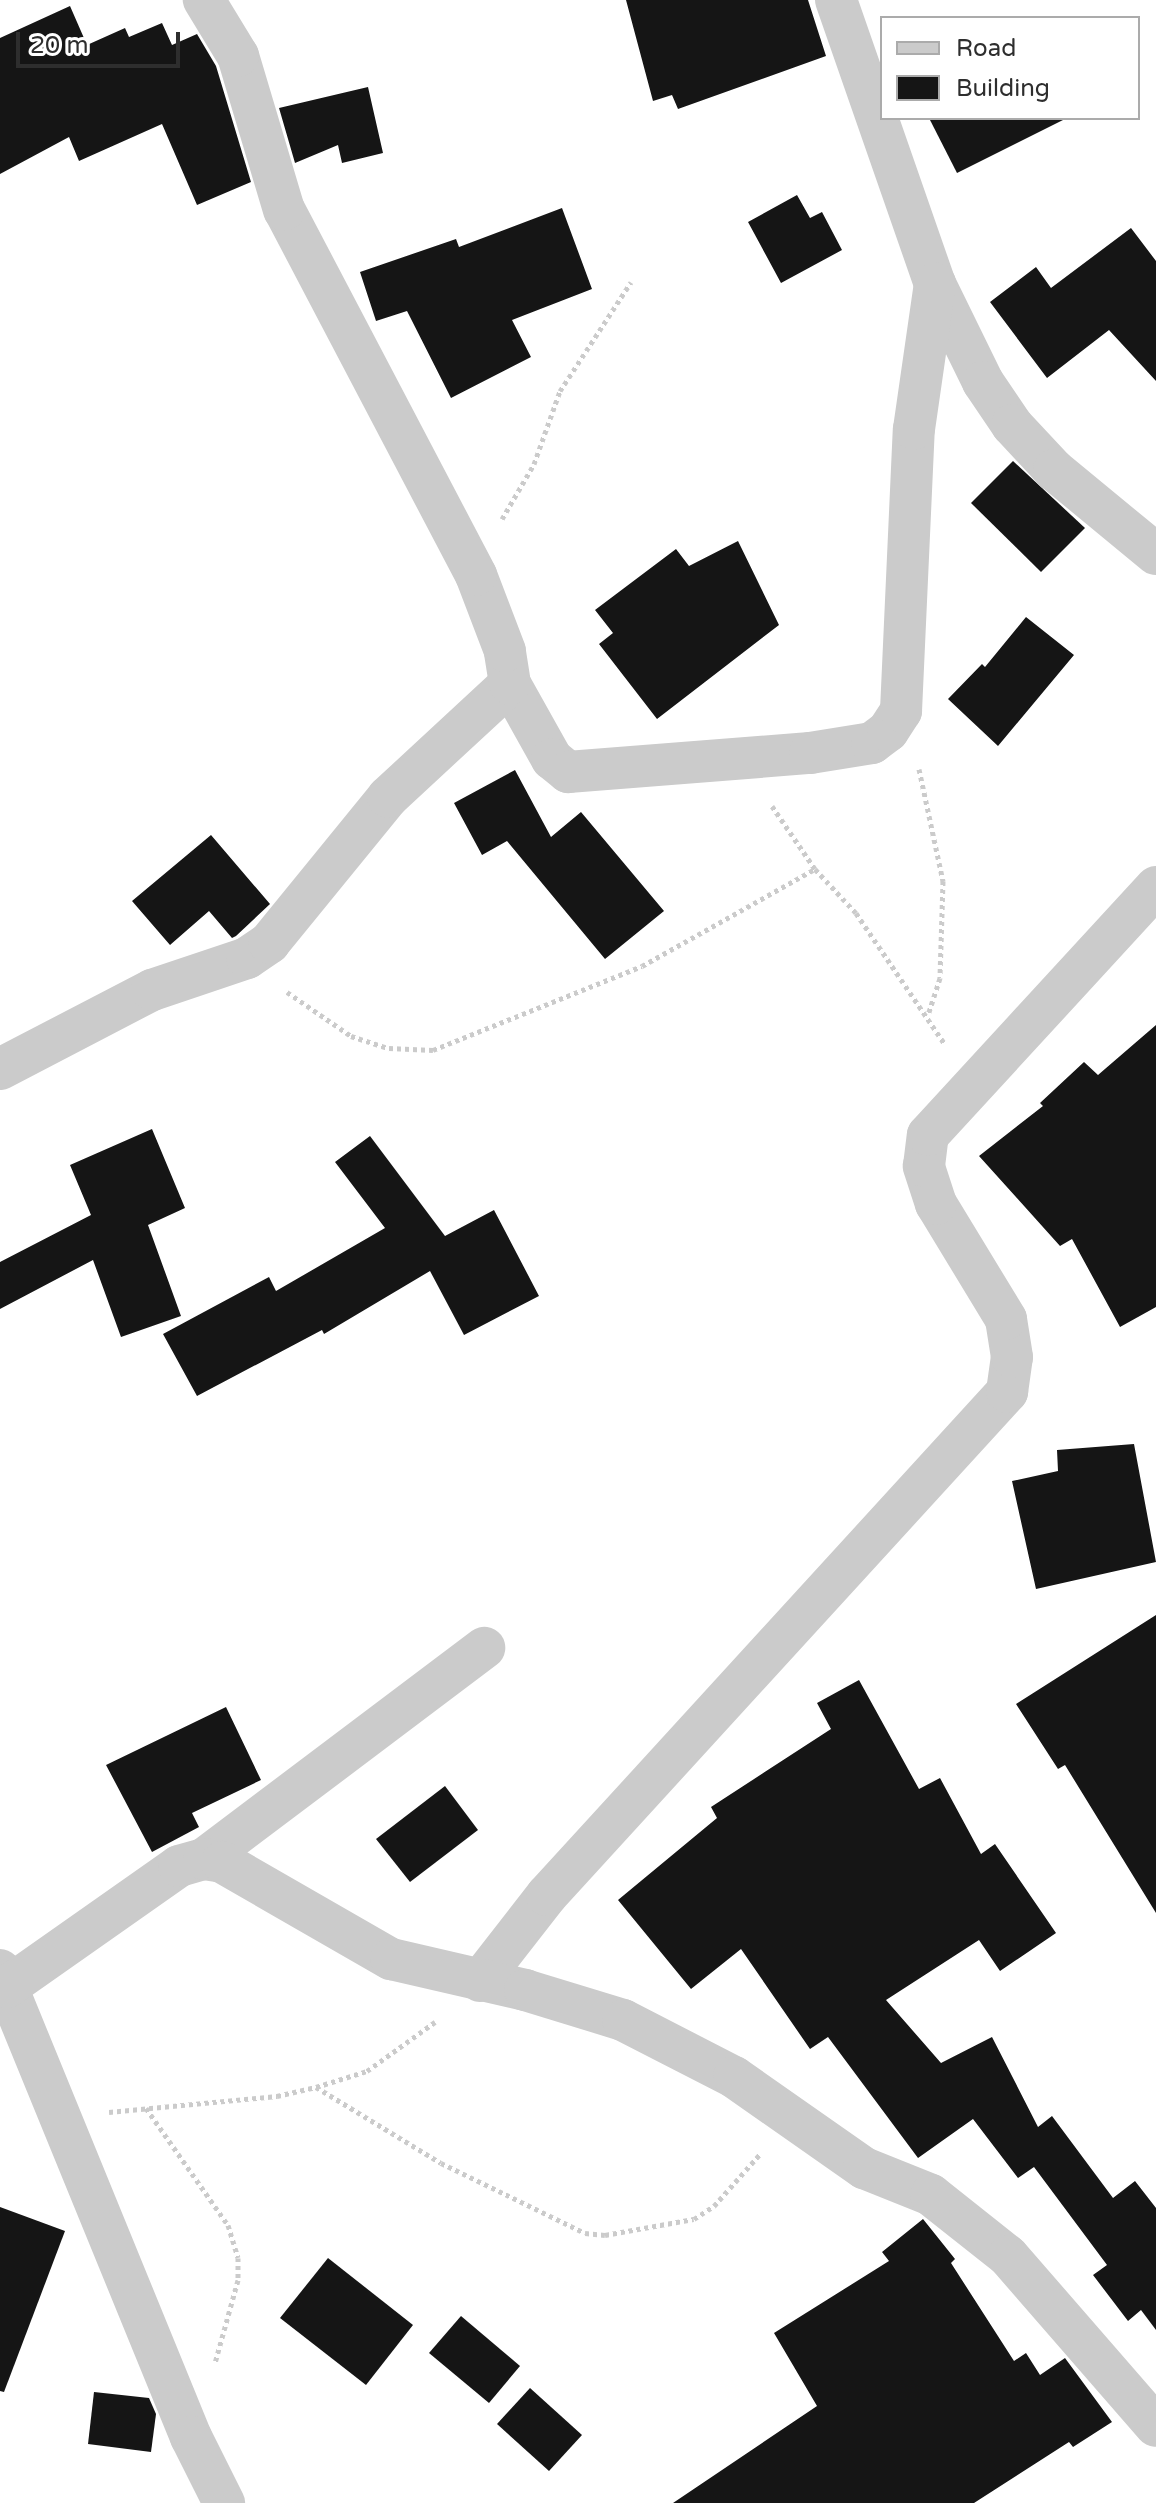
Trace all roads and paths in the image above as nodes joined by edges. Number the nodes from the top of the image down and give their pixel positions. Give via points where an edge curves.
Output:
1 (204, 0) edge
2 (836, 0) edge
3 (631, 282) dead end
4 (935, 284) junction
5 (1156, 554) edge
6 (476, 575) junction
7 (510, 684) junction
8 (901, 711) junction
9 (747, 758) junction
10 (815, 869) junction
11 (1156, 887) edge
12 (247, 958) junction
13 (928, 1014) junction
14 (0, 1069) edge
15 (969, 1086) junction
16 (484, 1648) dead end
17 (204, 1859) junction
18 (4, 1979) edge
19 (480, 1981) junction
20 (316, 2087) junction
21 (776, 2104) junction
22 (145, 2107) junction
23 (61, 2118) junction
24 (1156, 2426) edge
25 (191, 2437) junction
26 (224, 2503) edge

1 - 6 street via 238,56 284,210
2 - 4 street
3 - 6 path via 560,391 534,464
4 - 5 street via 983,382 1012,425 1054,470
4 - 8 street via 914,429
6 - 7 street via 505,651
7 - 9 street via 552,759 568,772
7 - 12 street via 388,797 286,926
8 - 9 street via 872,743
8 - 13 path via 943,881 940,978
9 - 10 path via 783,827
10 - 12 path via 642,966 433,1050 389,1048 351,1036
10 - 13 path via 856,913
11 - 15 street
12 - 14 street via 152,990
13 - 15 path
15 - 19 street via 928,1135 924,1166 936,1204 1006,1319 1012,1357 1007,1392 547,1895
16 - 17 street
17 - 18 street via 159,1879
17 - 19 street via 240,1870 391,1959
18 - 23 street
19 - 20 path via 367,2071
19 - 21 street via 623,2020
20 - 21 path via 441,2163 538,2213 585,2233 605,2235 694,2219 714,2206 765,2147
20 - 22 path via 277,2096
21 - 24 street via 864,2168 931,2195 965,2218 1018,2267
22 - 23 path
22 - 25 path via 228,2225 238,2258 231,2312
23 - 25 street
25 - 26 street

